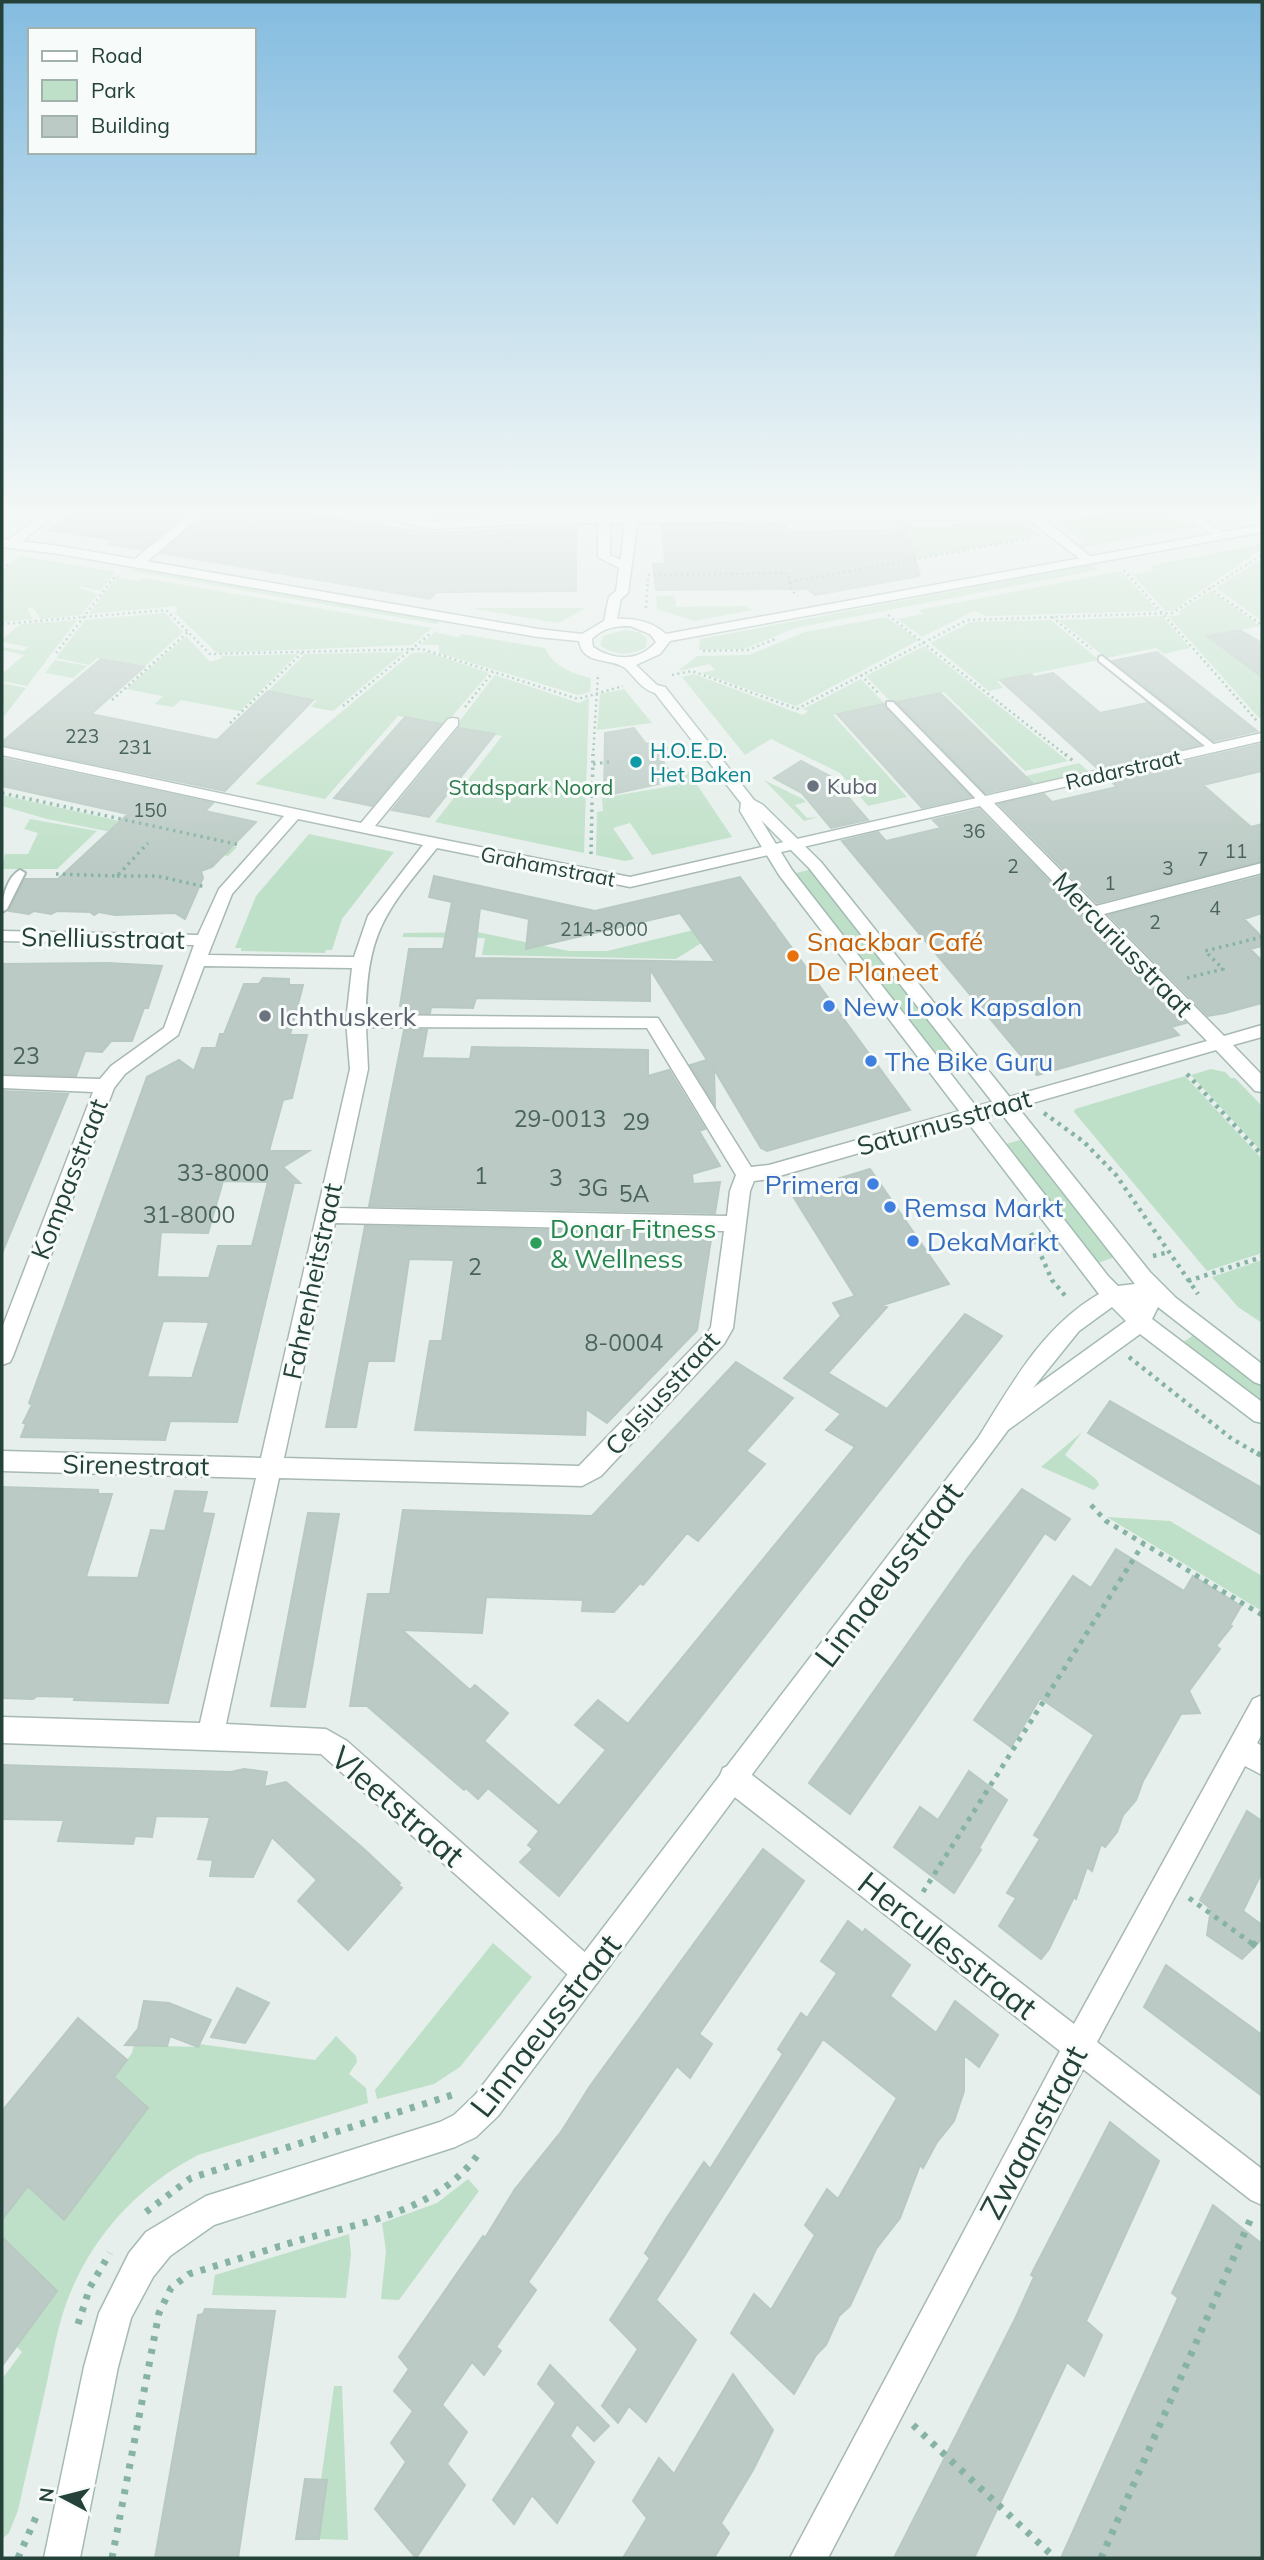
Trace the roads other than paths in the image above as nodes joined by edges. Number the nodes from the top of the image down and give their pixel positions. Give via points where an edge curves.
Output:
1 (523, 628) edge
2 (596, 628) edge
3 (652, 628) edge
4 (725, 628) edge
5 (585, 638) junction
6 (663, 638) junction
7 (642, 659) junction
8 (1102, 659) road end
9 (625, 662) junction
10 (660, 690) junction
11 (890, 704) dead end
12 (453, 722) road end
13 (1262, 737) edge
14 (1213, 748) junction
15 (2, 751) edge
16 (984, 801) junction
17 (749, 803) junction
18 (295, 813) junction
19 (365, 828) junction
20 (434, 842) junction
21 (793, 844) junction
22 (771, 850) junction
23 (1262, 868) edge
24 (20, 873) dead end
25 (2, 909) edge
26 (1091, 912) junction
27 (2, 936) edge
28 (204, 940) junction
29 (197, 960) junction
30 (363, 963) junction
31 (355, 1021) junction
32 (1262, 1031) edge
33 (1219, 1043) junction
34 (2, 1082) edge
35 (105, 1086) junction
36 (1262, 1086) edge
37 (1005, 1104) junction
38 (972, 1115) junction
39 (746, 1175) junction
40 (327, 1215) junction
41 (736, 1224) junction
42 (1154, 1291) junction
43 (1113, 1295) junction
44 (1140, 1322) junction
45 (2, 1356) edge
46 (1262, 1376) edge
47 (1262, 1414) edge
48 (998, 1427) junction
49 (2, 1461) edge
50 (271, 1468) junction
51 (1262, 1708) edge
52 (2, 1730) edge
53 (210, 1737) junction
54 (1252, 1755) edge
55 (733, 1778) junction
56 (587, 1973) junction
57 (1079, 2045) junction
58 (1259, 2197) edge
59 (62, 2558) edge
60 (808, 2558) edge

1 - 5 street
2 - 5 street
3 - 6 street
4 - 6 street
5 - 9 street via 593,654
6 - 7 street via 659,649
7 - 9 street
7 - 10 street via 664,686
8 - 14 lane
9 - 10 street
10 - 17 street
11 - 16 lane
12 - 19 street
13 - 14 street, Radarstraat
14 - 16 street, Radarstraat
15 - 18 street, Grahamstraat
16 - 21 street, Radarstraat
16 - 26 street, Mercuriusstraat
17 - 21 street
17 - 22 street via 748,811
18 - 19 street, Grahamstraat
18 - 28 street, Kompasstraat via 225,892
19 - 20 street, Grahamstraat
20 - 22 street, Grahamstraat via 620,881
20 - 30 street, Fahrenheitstraat via 372,923
21 - 22 street, Radarstraat
21 - 37 street via 815,865
22 - 38 street
23 - 26 street
24 - 25 lane
26 - 33 street, Mercuriusstraat
27 - 28 street, Snelliusstraat
28 - 29 street, Kompasstraat
29 - 30 street, Snelliusstraat
29 - 35 street, Kompasstraat via 172,1031 118,1070
30 - 31 street, Fahrenheitstraat
31 - 39 street via 652,1022
31 - 40 street, Fahrenheitstraat via 359,1069
32 - 33 street, Saturnusstraat
33 - 36 street, Mercuriusstraat
33 - 37 street, Saturnusstraat
34 - 35 street
35 - 45 street, Kompasstraat
37 - 38 street, Saturnusstraat
37 - 42 street
38 - 39 street, Saturnusstraat
38 - 43 street
39 - 41 street, Celsiusstraat
40 - 41 street
40 - 50 street, Fahrenheitstraat
41 - 50 street, Celsiusstraat via 722,1328 716,1338 582,1476
42 - 43 street, Linnaeusstraat
42 - 44 street, Linnaeusstraat
42 - 46 street
43 - 44 street
43 - 48 street, Linnaeusstraat via 1064,1331 1025,1381
44 - 47 street
44 - 48 street, Linnaeusstraat
48 - 55 street, Linnaeusstraat
49 - 50 street, Sirenestraat
50 - 53 street, Fahrenheitstraat
51 - 54 street, Zwaanstraat
52 - 53 street, Vleetstraat
53 - 56 street, Vleetstraat via 326,1742
54 - 57 street, Zwaanstraat via 1167,1883
55 - 56 street, Linnaeusstraat
55 - 57 street, Herculesstraat
56 - 59 street, Linnaeusstraat via 487,2105 465,2126 206,2212 158,2244 141,2264 116,2313
57 - 58 street, Herculesstraat
57 - 60 street, Zwaanstraat

